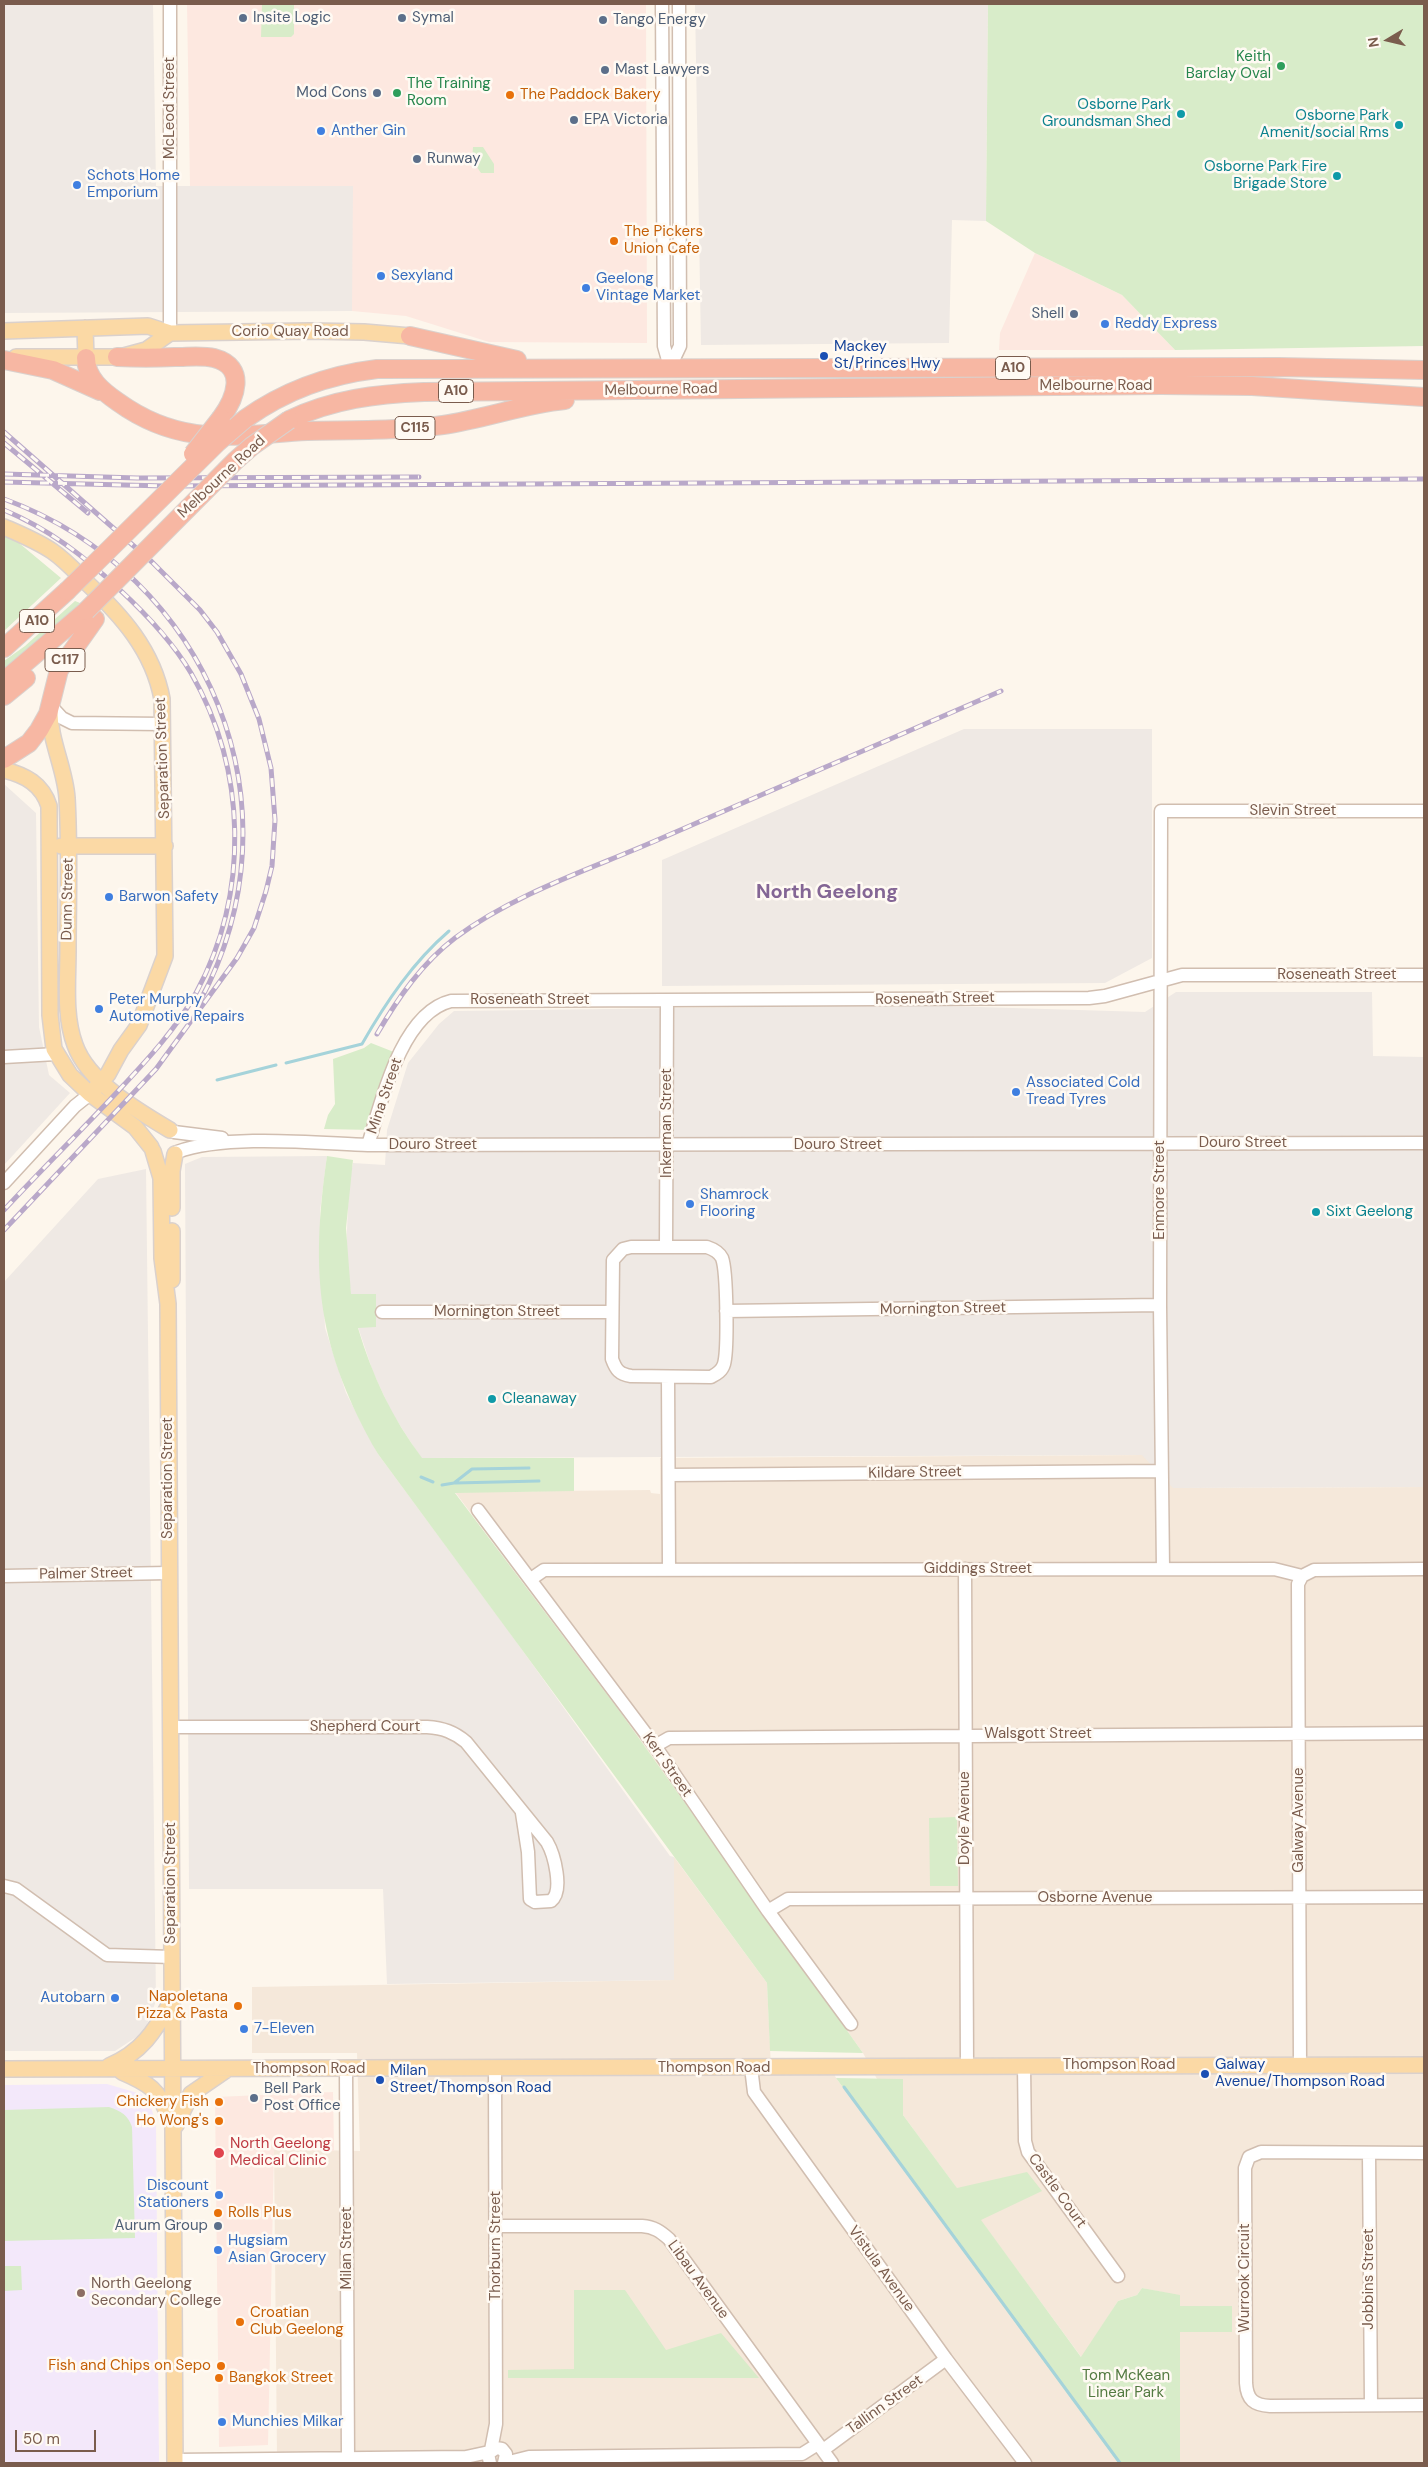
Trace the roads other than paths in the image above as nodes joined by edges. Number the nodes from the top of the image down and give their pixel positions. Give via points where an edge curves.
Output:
1 (170, 4) edge
2 (662, 4) edge
3 (679, 4) edge
4 (679, 260) junction
5 (664, 261) junction
6 (85, 328) junction
7 (4, 331) edge
8 (170, 333) junction
9 (410, 336) joint
10 (117, 357) junction
11 (4, 358) edge
12 (86, 358) junction
13 (670, 367) junction
14 (551, 368) junction
15 (1424, 370) edge
16 (670, 390) junction
17 (628, 391) junction
18 (109, 396) junction
19 (1424, 396) edge
20 (155, 504) junction
21 (4, 527) edge
22 (155, 541) joint
23 (91, 615) junction
24 (66, 629) junction
25 (4, 648) edge
26 (4, 681) edge
27 (4, 696) edge
28 (50, 706) junction
29 (163, 724) junction
30 (4, 759) edge
31 (4, 770) edge
32 (1424, 811) edge
33 (1161, 812) joint
34 (49, 846) junction
35 (69, 846) junction
36 (165, 846) junction
37 (1424, 975) edge
38 (1162, 979) junction
39 (667, 1000) junction
40 (443, 1004) joint
41 (75, 1045) junction
42 (56, 1054) junction
43 (4, 1058) edge
44 (102, 1081) junction
45 (90, 1094) junction
46 (172, 1131) junction
47 (252, 1142) junction
48 (1160, 1142) junction
49 (1424, 1143) edge
50 (368, 1145) junction
51 (667, 1145) junction
52 (152, 1149) junction
53 (176, 1153) junction
54 (4, 1183) edge
55 (666, 1247) junction
56 (168, 1304) junction
57 (1160, 1305) junction
58 (726, 1311) junction
59 (382, 1312) dead end
60 (612, 1312) junction
61 (668, 1377) junction
62 (1161, 1471) junction
63 (669, 1475) junction
64 (478, 1510) dead end
65 (669, 1569) junction
66 (965, 1569) junction
67 (1163, 1569) junction
68 (1424, 1569) edge
69 (168, 1573) junction
70 (4, 1576) edge
71 (1302, 1576) junction
72 (531, 1579) junction
73 (170, 1727) junction
74 (1424, 1732) edge
75 (1299, 1733) junction
76 (965, 1735) junction
77 (655, 1746) junction
78 (522, 1813) junction
79 (4, 1886) edge
80 (1424, 1897) edge
81 (966, 1898) junction
82 (1300, 1898) junction
83 (768, 1911) junction
84 (172, 1957) junction
85 (172, 1999) junction
86 (851, 2024) dead end
87 (1300, 2065) junction
88 (1424, 2065) edge
89 (967, 2066) junction
90 (1024, 2066) junction
91 (752, 2067) junction
92 (495, 2068) junction
93 (4, 2069) edge
94 (110, 2069) junction
95 (173, 2069) junction
96 (346, 2069) junction
97 (227, 2070) junction
98 (173, 2132) junction
99 (1369, 2153) junction
100 (1424, 2153) edge
101 (496, 2226) junction
102 (1118, 2276) dead end
103 (946, 2359) junction
104 (1370, 2405) junction
105 (1424, 2405) edge
106 (820, 2447) junction
107 (497, 2457) edge
108 (348, 2458) junction
109 (175, 2462) edge
110 (832, 2463) edge
111 (1025, 2463) edge

1 - 8 street, McLeod Street
2 - 5 street
3 - 4 street
4 - 5 street
4 - 13 street via 680,346
5 - 13 street via 664,346
6 - 7 main road, Corio Quay Road
6 - 8 main road, Corio Quay Road via 148,326
6 - 12 main road
8 - 9 main road, Corio Quay Road via 319,332
8 - 10 main road via 146,350
9 - 14 highway
10 - 12 main road, C115
10 - 20 highway, C115, bridge via 204,357 219,360 232,372 236,386 234,398 221,418
11 - 12 main road, C115
11 - 18 highway, C115 via 53,370
12 - 18 highway via 90,376
13 - 14 highway, Melbourne Road / A10
13 - 15 highway, Melbourne Road / A10
13 - 16 highway
14 - 20 highway, Melbourne Road / A10, bridge via 393,368 333,376 290,392 245,419
16 - 17 highway, Melbourne Road / A10
16 - 19 highway, Melbourne Road / A10 via 1161,385 1252,386
17 - 18 highway, C115 via 552,402 426,427 246,437 173,430 144,418
17 - 22 highway, Melbourne Road / A10, bridge via 368,395 327,404 289,420 252,446
20 - 25 highway, Melbourne Road / A10, bridge
21 - 29 main road, Separation Street via 35,541 65,561 130,629 156,672
22 - 23 highway, C117, bridge
23 - 24 highway, A10
23 - 28 highway, C117 via 59,670
24 - 26 highway, A10
24 - 27 highway via 33,672
28 - 29 street via 65,720 79,724
28 - 30 highway via 29,743
28 - 35 main road, Dunn Street / C117 via 52,735 66,787
29 - 36 main road, Separation Street
31 - 34 main road, Dunn Street via 25,777 43,792 49,806
32 - 33 street, Slevin Street
33 - 38 street, Enmore Street
34 - 35 main road
34 - 42 main road, Dunn Street via 50,1015
35 - 36 main road
35 - 41 main road, Dunn Street / C117 via 68,1001
36 - 44 main road, Separation Street via 165,956 140,1026
37 - 38 street, Roseneath Street via 1182,975
38 - 39 street, Roseneath Street via 1088,998
38 - 48 street, Enmore Street via 1159,1003
39 - 40 street, Roseneath Street via 461,1000
39 - 51 street, Inkerman Street
40 - 50 street, Mina Street via 425,1017 396,1058
41 - 42 main road
41 - 44 main road, Dunn Street / C117 via 84,1062
42 - 43 street
42 - 45 main road, Dunn Street via 70,1075
44 - 45 main road
44 - 46 main road, C117 via 133,1108
45 - 52 main road, Separation Street via 135,1127
45 - 54 street
46 - 47 street, Douro Street
46 - 52 main road via 157,1131 151,1138
46 - 53 main road via 179,1139
47 - 50 street, Douro Street
47 - 53 street, Douro Street via 202,1146
48 - 49 street, Douro Street
48 - 51 street, Douro Street
48 - 57 street, Enmore Street
50 - 51 street, Douro Street
51 - 55 street, Inkerman Street
52 - 53 main road via 165,1158
52 - 56 main road, Separation Street via 161,1178 162,1258
53 - 56 main road, Separation Street via 172,1171 173,1275
55 - 58 street via 716,1250 724,1266
55 - 60 street via 631,1248 617,1253 613,1260
56 - 69 main road, Separation Street
57 - 58 street, Mornington Street
57 - 62 street, Enmore Street
58 - 61 street via 724,1364 719,1373 710,1377
59 - 60 street, Mornington Street
60 - 61 street via 612,1359 615,1368 621,1374 631,1376
61 - 63 street
62 - 63 street, Kildare Street
62 - 67 street, Enmore Street
63 - 65 street
64 - 72 street, Kerr Street
65 - 66 street, Giddings Street
65 - 72 street, Giddings Street via 544,1570
66 - 67 street, Giddings Street
66 - 76 street, Doyle Avenue
67 - 71 street, Giddings Street via 1274,1569
68 - 71 street, Giddings Street via 1314,1570
69 - 70 street, Palmer Street
69 - 73 main road, Separation Street
71 - 75 street, Galway Avenue via 1298,1584
72 - 77 street, Kerr Street
73 - 78 street, Shepherd Court via 440,1728 466,1742
73 - 84 main road, Separation Street
74 - 75 street, Walsgott Street
75 - 76 street, Walsgott Street
75 - 82 street, Galway Avenue
76 - 77 street, Walsgott Street via 669,1738
76 - 81 street, Doyle Avenue
77 - 83 street, Kerr Street
78 - 78 street, Shepherd Court via 547,1842 554,1858 556,1895 550,1902 530,1899
79 - 84 street via 16,1889 107,1955
80 - 82 street, Osborne Avenue
81 - 82 street, Osborne Avenue
81 - 83 street, Osborne Avenue via 788,1899
81 - 89 street, Doyle Avenue
82 - 87 street, Galway Avenue
83 - 86 street, Kerr Street
84 - 85 main road, Separation Street
85 - 94 main road via 144,2045
85 - 95 main road, Separation Street
87 - 88 main road, Thompson Road
87 - 90 main road, Thompson Road
89 - 90 main road, Thompson Road
89 - 91 main road, Thompson Road
90 - 102 street, Castle Court via 1028,2152
91 - 92 main road, Thompson Road
91 - 103 street, Vistula Avenue via 754,2092
92 - 96 main road, Thompson Road
92 - 101 street, Thorburn Street
93 - 94 main road, Thompson Road
94 - 95 main road, Thompson Road
94 - 98 main road via 137,2078 156,2091
95 - 97 main road, Thompson Road
95 - 98 main road, Separation Street
96 - 97 main road, Thompson Road
96 - 108 street, Milan Street
97 - 98 main road via 191,2094
98 - 109 main road, Separation Street
99 - 100 street, Wurrook Circuit
99 - 104 street, Jobbins Street
99 - 104 street, Wurrook Circuit via 1261,2152 1250,2156 1246,2162 1246,2392 1258,2405
101 - 106 street, Libau Avenue via 652,2226 660,2230
101 - 107 street, Thorburn Street
103 - 106 street, Tallinn Street
103 - 111 street, Vistula Avenue
104 - 105 street, Wurrook Circuit
106 - 107 street, Tallinn Street via 802,2454
106 - 110 street, Libau Avenue
107 - 108 street, Tallinn Street
108 - 109 street, Tallinn Street

